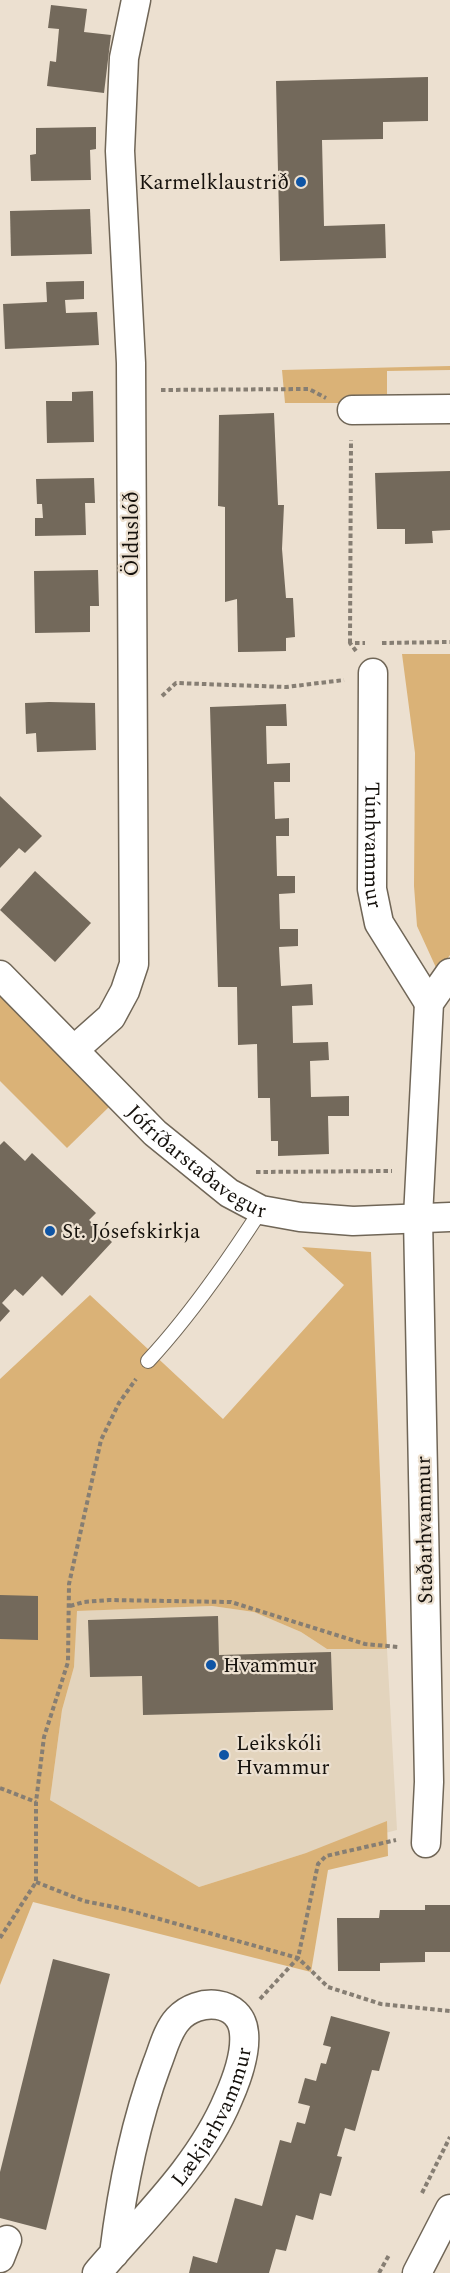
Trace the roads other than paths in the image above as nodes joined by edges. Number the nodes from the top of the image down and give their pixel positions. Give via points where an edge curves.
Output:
1 (136, 0) edge
2 (450, 409) edge
3 (352, 410) road end
4 (373, 673) road end
5 (450, 973) edge
6 (0, 975) edge
7 (429, 1003) junction
8 (75, 1049) junction
9 (261, 1210) junction
10 (450, 1217) edge
11 (418, 1218) junction
12 (148, 1361) road end
13 (426, 1843) road end
14 (450, 2209) edge
15 (105, 2263) edge
16 (417, 2273) edge

1 - 8 street, Ölduslóð via 124,58 120,151 130,391 134,964 111,1017
2 - 3 street
4 - 7 street, Túnhvammur via 372,889 379,923
5 - 7 street
6 - 8 street, Jófríðarstaðavegur
7 - 11 street
8 - 9 street, Jófríðarstaðavegur via 155,1133 229,1193
9 - 11 street, Jófríðarstaðavegur via 353,1221
9 - 12 lane via 175,1333
10 - 11 street, Jófríðarstaðavegur
11 - 13 street, Staðarhvammur via 429,1782
14 - 16 street
15 - 15 street, Lækjarhvammur via 186,2169 228,2099 245,2035 241,2019 229,2009 201,2004 186,2012 169,2033 145,2096

